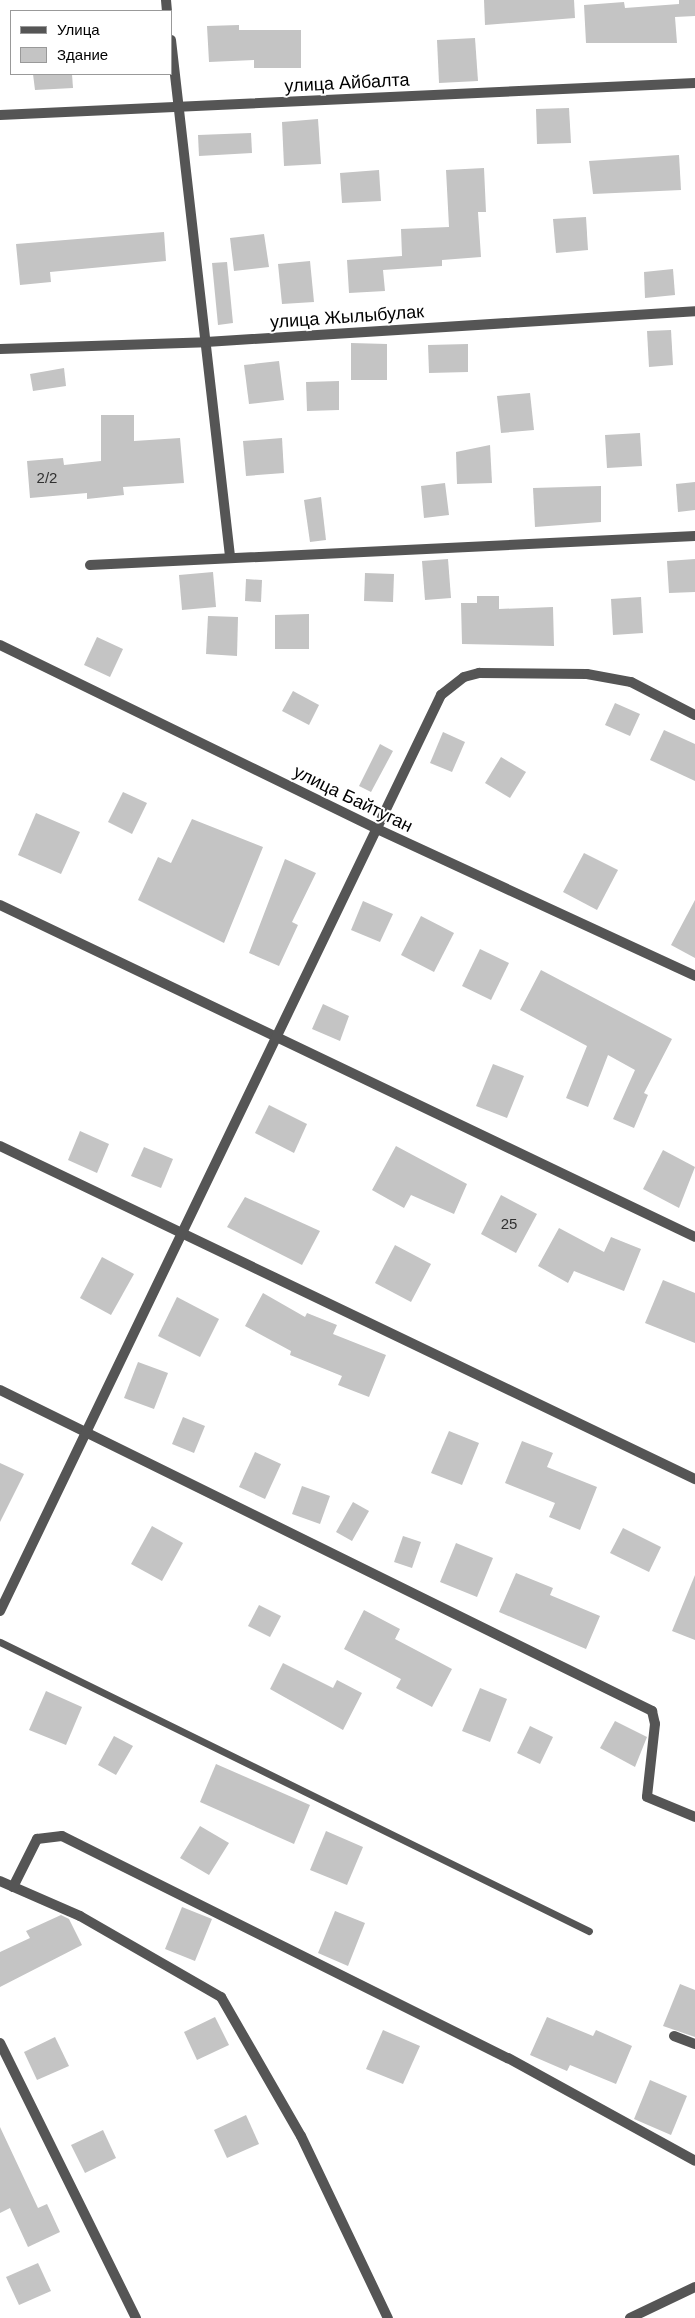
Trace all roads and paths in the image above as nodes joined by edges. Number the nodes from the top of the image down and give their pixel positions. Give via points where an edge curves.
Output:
1 (172, 47) edge
2 (695, 84) edge
3 (180, 107) junction
4 (0, 115) edge
5 (695, 311) edge
6 (206, 342) junction
7 (0, 349) edge
8 (695, 536) edge
9 (230, 556) junction
10 (90, 565) dead end
11 (0, 645) edge
12 (695, 715) edge
13 (375, 828) junction
14 (0, 905) edge
15 (695, 976) edge
16 (278, 1034) junction
17 (0, 1146) edge
18 (182, 1231) junction
19 (695, 1237) edge
20 (0, 1390) edge
21 (85, 1432) junction
22 (695, 1478) edge
23 (0, 1611) edge
24 (0, 1642) edge
25 (695, 1817) edge
26 (0, 1881) edge
27 (13, 1887) junction
28 (590, 1931) dead end
29 (674, 2036) dead end
30 (0, 2043) edge
31 (695, 2044) edge
32 (695, 2161) edge
33 (695, 2287) edge
34 (136, 2318) edge
35 (388, 2318) edge
36 (630, 2318) edge

1 - 3 street
2 - 3 street, улица Айбалта
3 - 4 street, улица Айбалта
3 - 6 street
5 - 6 street, улица Жылыбулак
6 - 7 street, улица Жылыбулак
6 - 9 street
8 - 9 street
9 - 10 street
11 - 13 street, улица Байтуган
12 - 13 street via 611,676 479,673 464,677 441,695
13 - 15 street, улица Байтуган
13 - 16 street
14 - 16 street
16 - 18 street
16 - 19 street
17 - 18 street
18 - 21 street
18 - 22 street
20 - 21 street
21 - 23 street
21 - 25 street via 652,1711 656,1724 647,1797
24 - 28 lane
26 - 27 street
27 - 32 street via 37,1839 62,1836 508,2058
27 - 35 street via 80,1916 221,1997 301,2136
29 - 31 street
30 - 34 street
33 - 36 street

